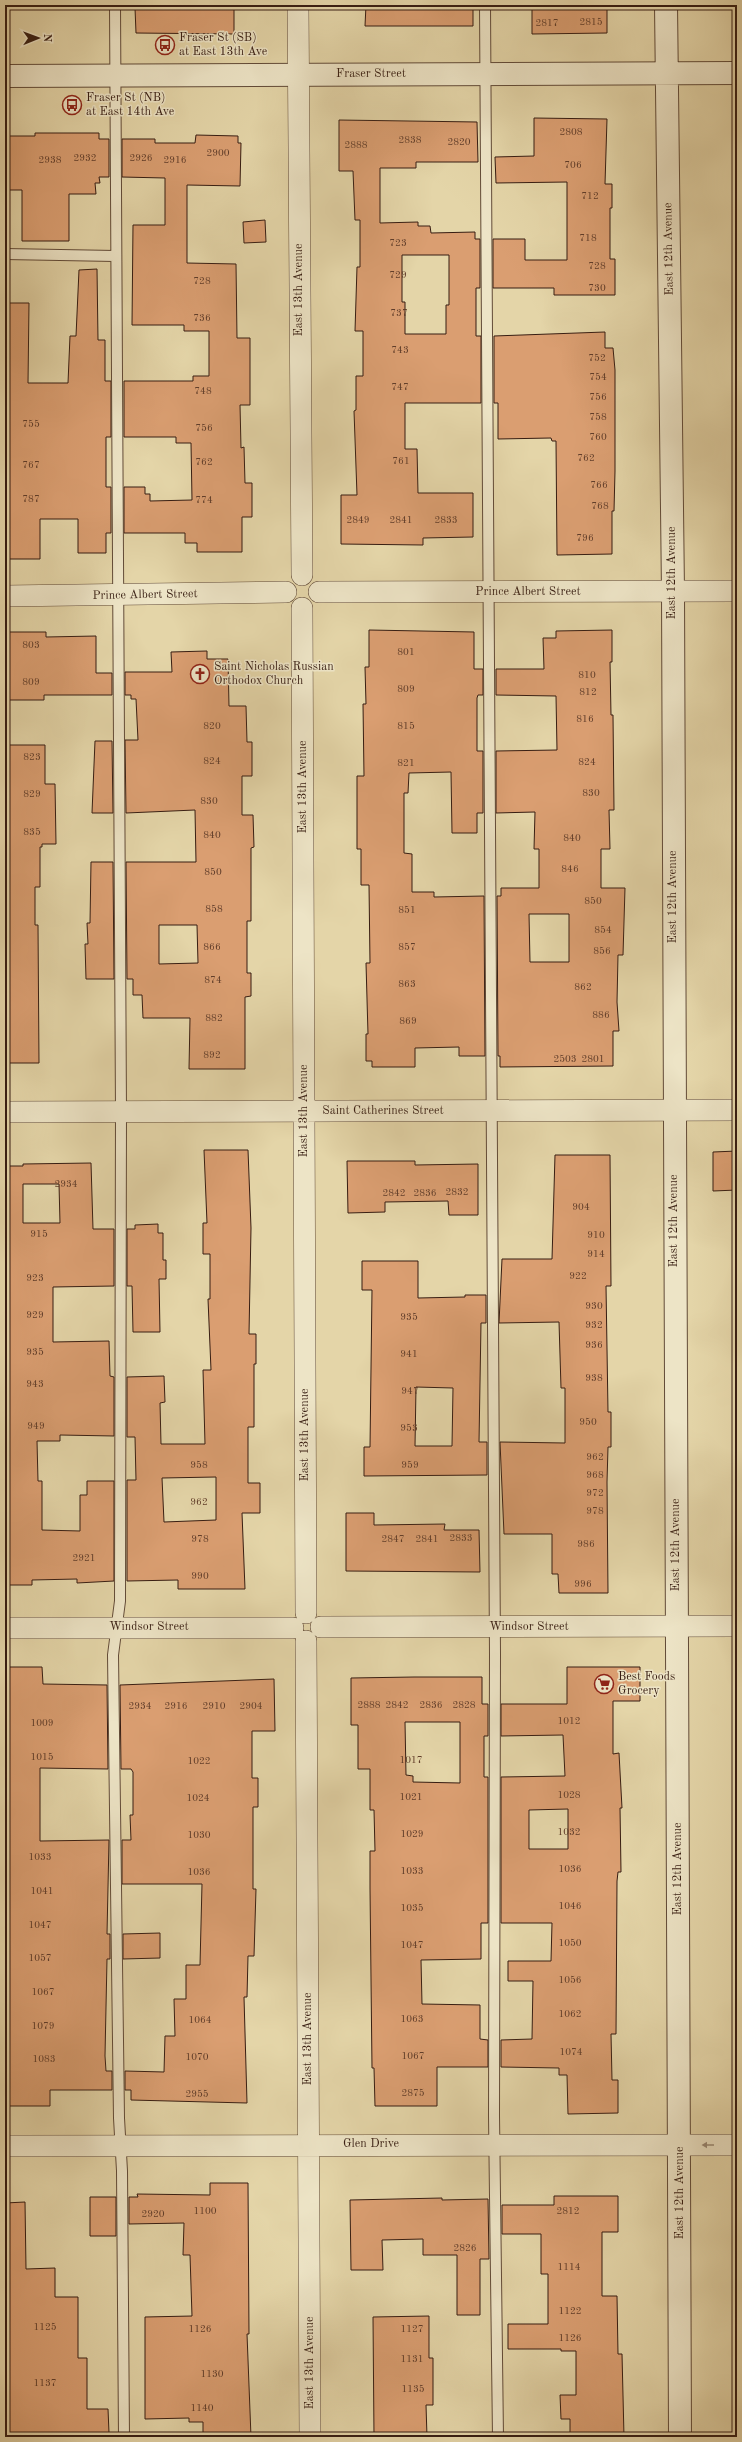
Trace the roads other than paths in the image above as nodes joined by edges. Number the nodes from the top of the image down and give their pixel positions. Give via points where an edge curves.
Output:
1 (115, 5) edge
2 (298, 5) edge
3 (484, 5) edge
4 (666, 5) edge
5 (667, 73) junction
6 (737, 73) edge
7 (115, 74) junction
8 (298, 74) junction
9 (485, 74) junction
10 (5, 76) edge
11 (5, 254) edge
12 (115, 256) junction
13 (302, 575) junction
14 (737, 591) edge
15 (286, 592) junction
16 (319, 592) junction
17 (673, 592) junction
18 (487, 593) junction
19 (5, 596) edge
20 (117, 596) junction
21 (302, 608) junction
22 (492, 1110) junction
23 (674, 1110) junction
24 (737, 1110) edge
25 (304, 1111) junction
26 (5, 1112) edge
27 (121, 1112) junction
28 (676, 1626) junction
29 (737, 1626) edge
30 (117, 1627) junction
31 (306, 1627) junction
32 (494, 1627) junction
33 (5, 1628) edge
34 (121, 2144) junction
35 (495, 2144) junction
36 (309, 2145) junction
37 (680, 2145) junction
38 (737, 2145) edge
39 (5, 2146) edge
40 (124, 2437) edge
41 (310, 2437) edge
42 (498, 2437) edge
43 (680, 2437) edge

1 - 7 lane
2 - 8 street, East 13th Avenue
3 - 9 lane
4 - 5 street, East 12th Avenue
5 - 6 street, Fraser Street
5 - 9 street, Fraser Street
5 - 17 street, East 12th Avenue
7 - 8 street, Fraser Street
7 - 10 street, Fraser Street
7 - 12 lane
8 - 9 street, Fraser Street
8 - 13 street, East 13th Avenue
9 - 18 lane
11 - 12 lane
12 - 20 lane
13 - 15 street via 288,582
13 - 16 street via 316,582
14 - 17 street, Prince Albert Street
15 - 20 street, Prince Albert Street
15 - 21 street via 293,605
16 - 18 street, Prince Albert Street
16 - 21 street via 315,602
17 - 18 street, Prince Albert Street
17 - 23 street, East 12th Avenue
18 - 22 lane
19 - 20 street, Prince Albert Street
20 - 27 lane
21 - 25 street, East 13th Avenue
22 - 23 street, Saint Catherines Street
22 - 25 street, Saint Catherines Street
22 - 32 lane
23 - 24 street, Saint Catherines Street
23 - 28 street, East 12th Avenue
25 - 27 street, Saint Catherines Street
25 - 31 street, East 13th Avenue
26 - 27 street, Saint Catherines Street
27 - 30 lane via 120,1601
28 - 29 street, Windsor Street
28 - 32 street, Windsor Street
28 - 37 street, East 12th Avenue
30 - 31 street, Windsor Street
30 - 33 street, Windsor Street
30 - 34 lane via 113,1655
31 - 32 street, Windsor Street
31 - 36 street, East 13th Avenue
32 - 35 lane
34 - 36 street, Glen Drive
34 - 39 street, Glen Drive
34 - 40 lane
35 - 36 street, Glen Drive
35 - 37 street, Glen Drive
35 - 42 lane
36 - 41 street, East 13th Avenue
38 -> 37 street, Glen Drive
37 - 43 street, East 12th Avenue

